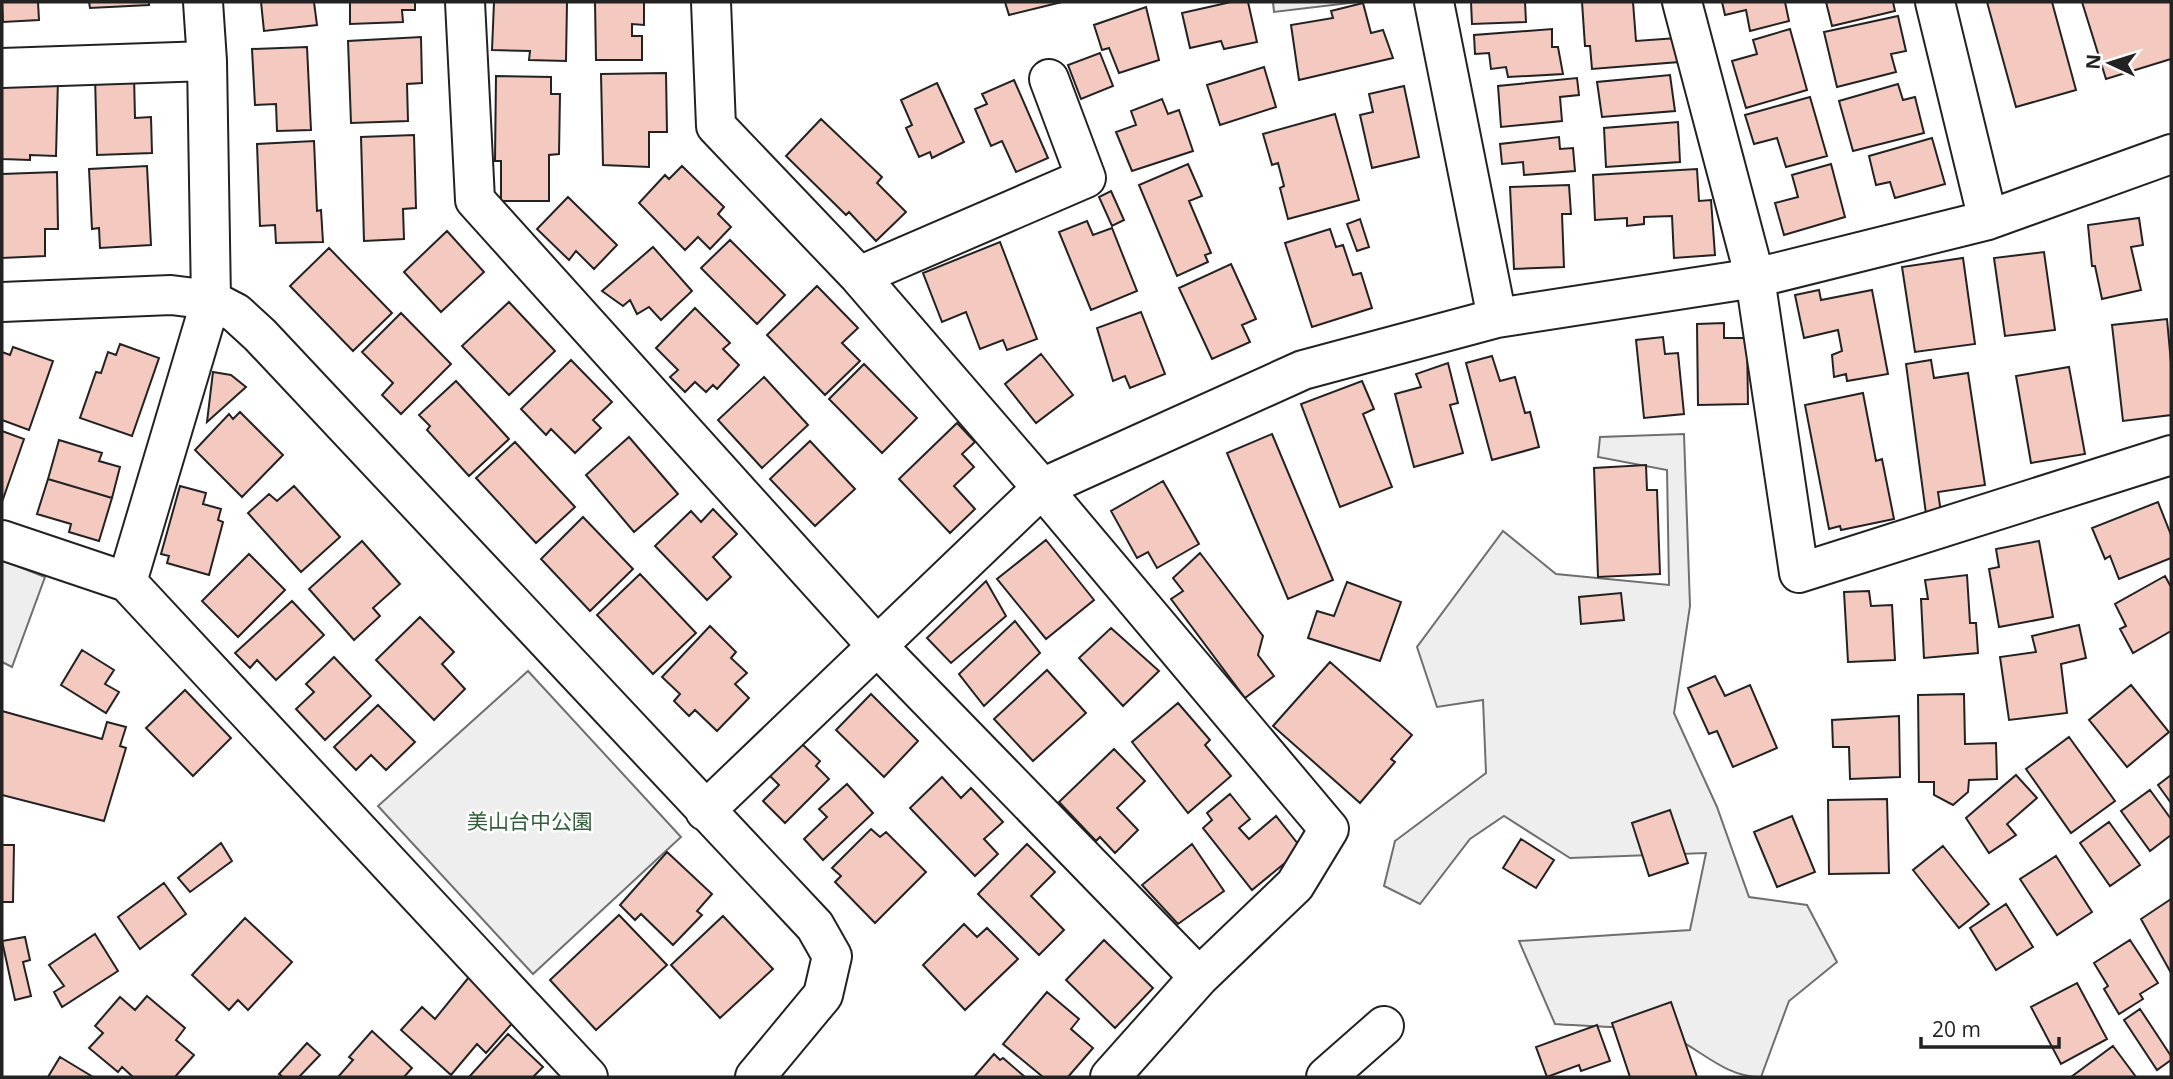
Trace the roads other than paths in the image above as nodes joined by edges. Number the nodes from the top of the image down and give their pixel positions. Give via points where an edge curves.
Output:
1 (203, 2) edge
2 (465, 2) edge
3 (712, 2) edge
4 (1434, 2) edge
5 (1682, 2) edge
6 (1935, 2) edge
7 (207, 61) junction
8 (2, 68) edge
9 (1049, 79) dead end
10 (2171, 154) edge
11 (1988, 220) junction
12 (859, 276) junction
13 (1755, 278) junction
14 (211, 300) junction
15 (2, 302) edge
16 (1497, 318) junction
17 (2171, 455) edge
18 (1042, 488) junction
19 (2, 540) edge
20 (127, 582) junction
21 (878, 647) junction
22 (705, 811) junction
23 (1199, 977) junction
24 (1384, 1026) dead end
25 (588, 1077) edge
26 (755, 1077) edge
27 (1110, 1077) edge
28 (1326, 1077) edge

1 - 7 street
2 - 21 street via 475,200
3 - 12 street via 716,126
4 - 16 street
5 - 13 street
6 - 11 street
7 - 8 street
7 - 14 street
9 - 12 street via 1086,178
10 - 11 street
11 - 13 street
12 - 18 street
13 - 16 street
13 - 17 street via 1799,573
14 - 15 street via 171,295
14 - 20 street
14 - 22 street via 236,313 260,335
16 - 18 street via 1304,370
18 - 21 street
18 - 23 street via 1329,830 1295,884
19 - 20 street
20 - 25 street
21 - 22 street
21 - 23 street
22 - 26 street via 815,926 832,956 823,995
23 - 27 street
24 - 28 street

